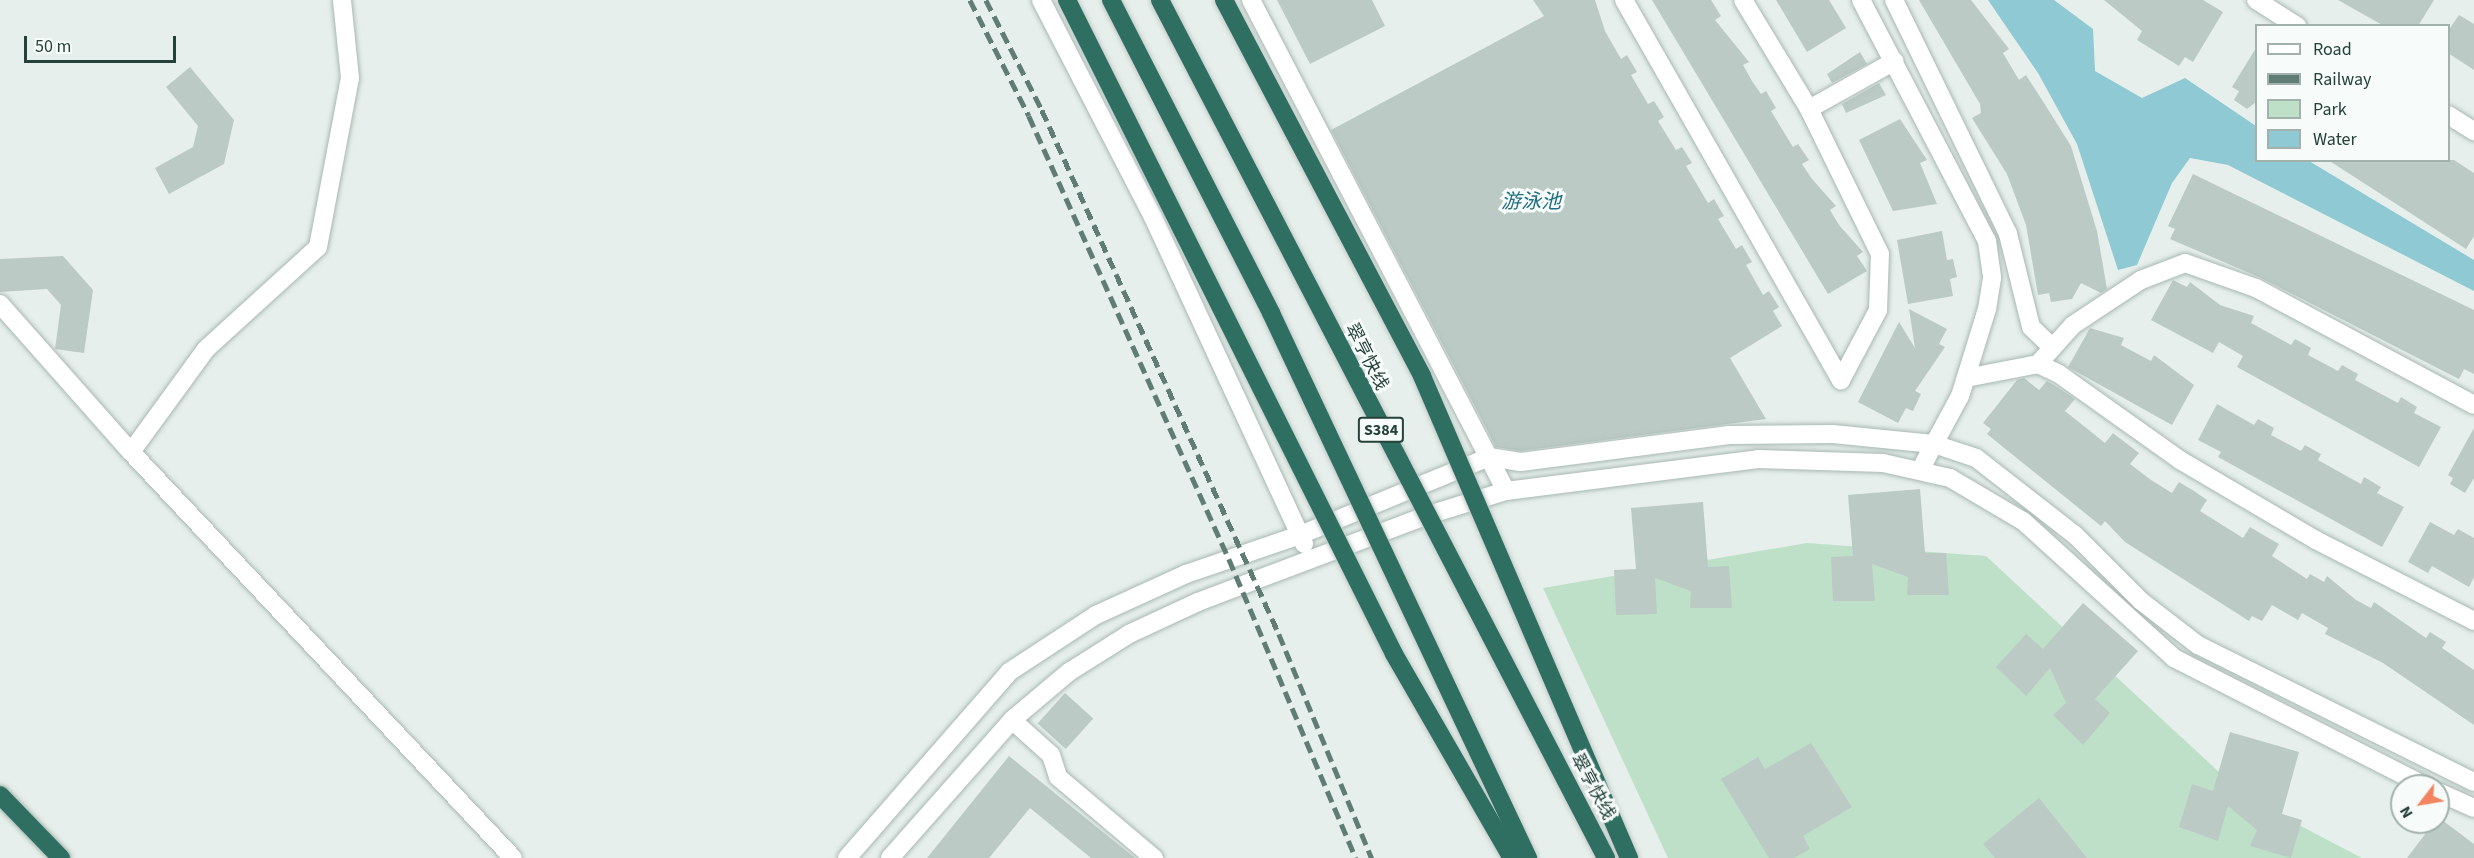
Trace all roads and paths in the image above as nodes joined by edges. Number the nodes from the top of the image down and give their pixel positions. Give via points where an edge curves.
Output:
1 (342, 0) edge
2 (1041, 0) edge
3 (1067, 0) edge
4 (1111, 0) edge
5 (1160, 0) edge
6 (1224, 0) edge
7 (1251, 0) edge
8 (1623, 0) edge
9 (1743, 0) edge
10 (1861, 0) edge
11 (1894, 0) edge
12 (2256, 0) edge
13 (2294, 24) edge
14 (1895, 61) junction
15 (1809, 109) junction
16 (2450, 116) edge
17 (2474, 131) edge
18 (0, 304) edge
19 (2053, 348) junction
20 (2038, 363) junction
21 (1966, 378) junction
22 (2474, 405) edge
23 (1934, 444) junction
24 (131, 452) junction
25 (1489, 457) junction
26 (1922, 470) junction
27 (1506, 491) junction
28 (1300, 535) junction
29 (1311, 558) junction
30 (2474, 621) edge
31 (1012, 720) junction
32 (2401, 774) edge
33 (2474, 782) edge
34 (0, 795) edge
35 (2450, 797) edge
36 (2474, 808) edge
37 (61, 858) edge
38 (513, 858) edge
39 (847, 858) edge
40 (890, 858) edge
41 (1154, 858) edge
42 (1512, 858) edge
43 (1528, 858) edge
44 (1606, 858) edge
45 (1629, 858) edge

1 - 24 street via 350,78 318,247 206,349
2 - 28 street via 1153,217
3 - 42 highway, bridge via 1394,654
4 - 43 highway, S384, bridge via 1270,313
5 - 44 highway, 翠亨快线 / S384, bridge
6 - 45 highway, bridge via 1422,376
7 - 25 street
8 - 15 street via 1841,380 1878,310 1880,254
9 - 15 street
10 - 14 street
11 - 19 street via 2008,234 2031,327
12 - 13 street
14 - 15 street
14 - 21 street via 1987,241 1992,278
16 - 17 street
18 - 24 street
19 - 20 street
19 - 22 street via 2073,326 2140,280 2185,263 2256,288
20 - 21 street
20 - 30 street via 2180,460 2316,540
21 - 23 street
23 - 25 street via 1778,433 1634,445 1521,462
23 - 26 street
23 - 33 street via 1976,458 2016,488 2198,645
24 - 38 street
25 - 27 street
25 - 28 street
26 - 27 street via 1758,459
26 - 32 street via 1950,478 2023,521 2174,658
27 - 29 street
28 - 29 street
28 - 39 street via 1186,574 1096,615 1017,666
29 - 31 street via 1129,634 1069,672
31 - 40 street
31 - 41 street via 1051,755 1058,777
34 - 37 highway
35 - 36 street

